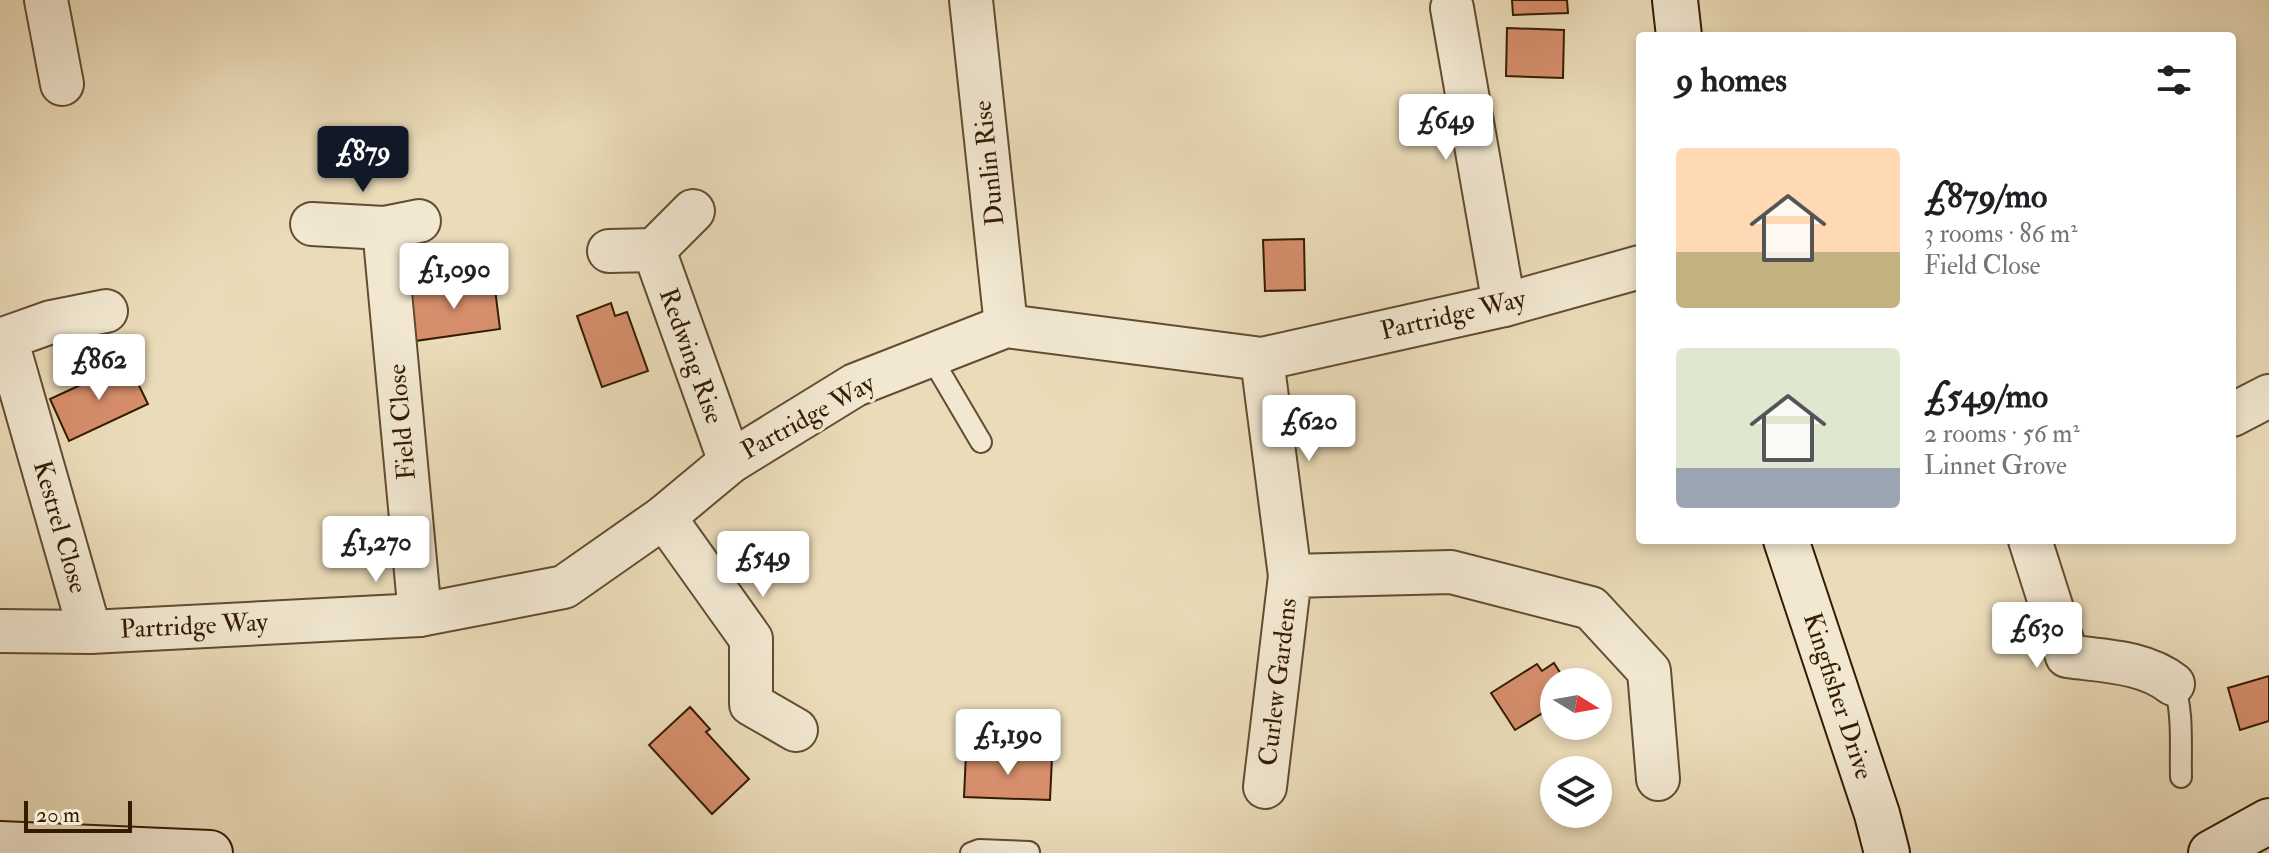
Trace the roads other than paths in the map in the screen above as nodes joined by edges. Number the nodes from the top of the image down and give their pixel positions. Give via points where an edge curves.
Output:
1 (46, 0) edge
2 (971, 0) edge
3 (1675, 0) edge
4 (1452, 8) dead end
5 (1679, 32) edge
6 (62, 84) dead end
7 (693, 211) dead end
8 (312, 224) dead end
9 (654, 250) junction
10 (609, 251) dead end
11 (1636, 268) edge
12 (1504, 305) junction
13 (106, 311) dead end
14 (1006, 326) junction
15 (931, 357) junction
16 (1262, 359) junction
17 (2269, 396) edge
18 (2236, 413) edge
19 (981, 442) dead end
20 (730, 462) junction
21 (664, 517) junction
22 (1787, 544) edge
23 (2031, 544) edge
24 (1290, 576) junction
25 (420, 615) junction
26 (0, 631) edge
27 (90, 632) junction
28 (2173, 684) joint
29 (796, 730) dead end
30 (2181, 777) dead end
31 (1658, 779) dead end
32 (1265, 787) dead end
33 (2269, 821) edge
34 (0, 844) edge
35 (1029, 852) edge
36 (210, 853) edge
37 (971, 853) edge
38 (1887, 853) edge
39 (2211, 853) edge

1 - 6 street
2 - 14 street, Dunlin Rise
3 - 5 street
4 - 12 street
7 - 9 street
8 - 25 street, Field Close via 401,225
9 - 10 street
9 - 20 street, Redwing Rise
11 - 12 street, Partridge Way
12 - 16 street, Partridge Way
13 - 27 street, Kestrel Close via 6,338
14 - 15 street, Partridge Way
14 - 16 street, Partridge Way
15 - 19 lane
15 - 20 street, Partridge Way via 855,385
16 - 24 street, Curlew Gardens
17 - 18 street
20 - 21 street, Partridge Way
21 - 25 street, Partridge Way via 564,587
21 - 29 street via 751,639 751,704
22 - 38 street, Kingfisher Drive
23 - 28 street via 2067,656 2143,668
24 - 31 street, Curlew Gardens via 1451,572 1591,608 1649,671
24 - 32 street, Curlew Gardens
25 - 27 street, Partridge Way
26 - 27 street, Partridge Way
28 - 30 lane via 2179,706
33 - 39 street
34 - 36 street
35 - 37 lane

